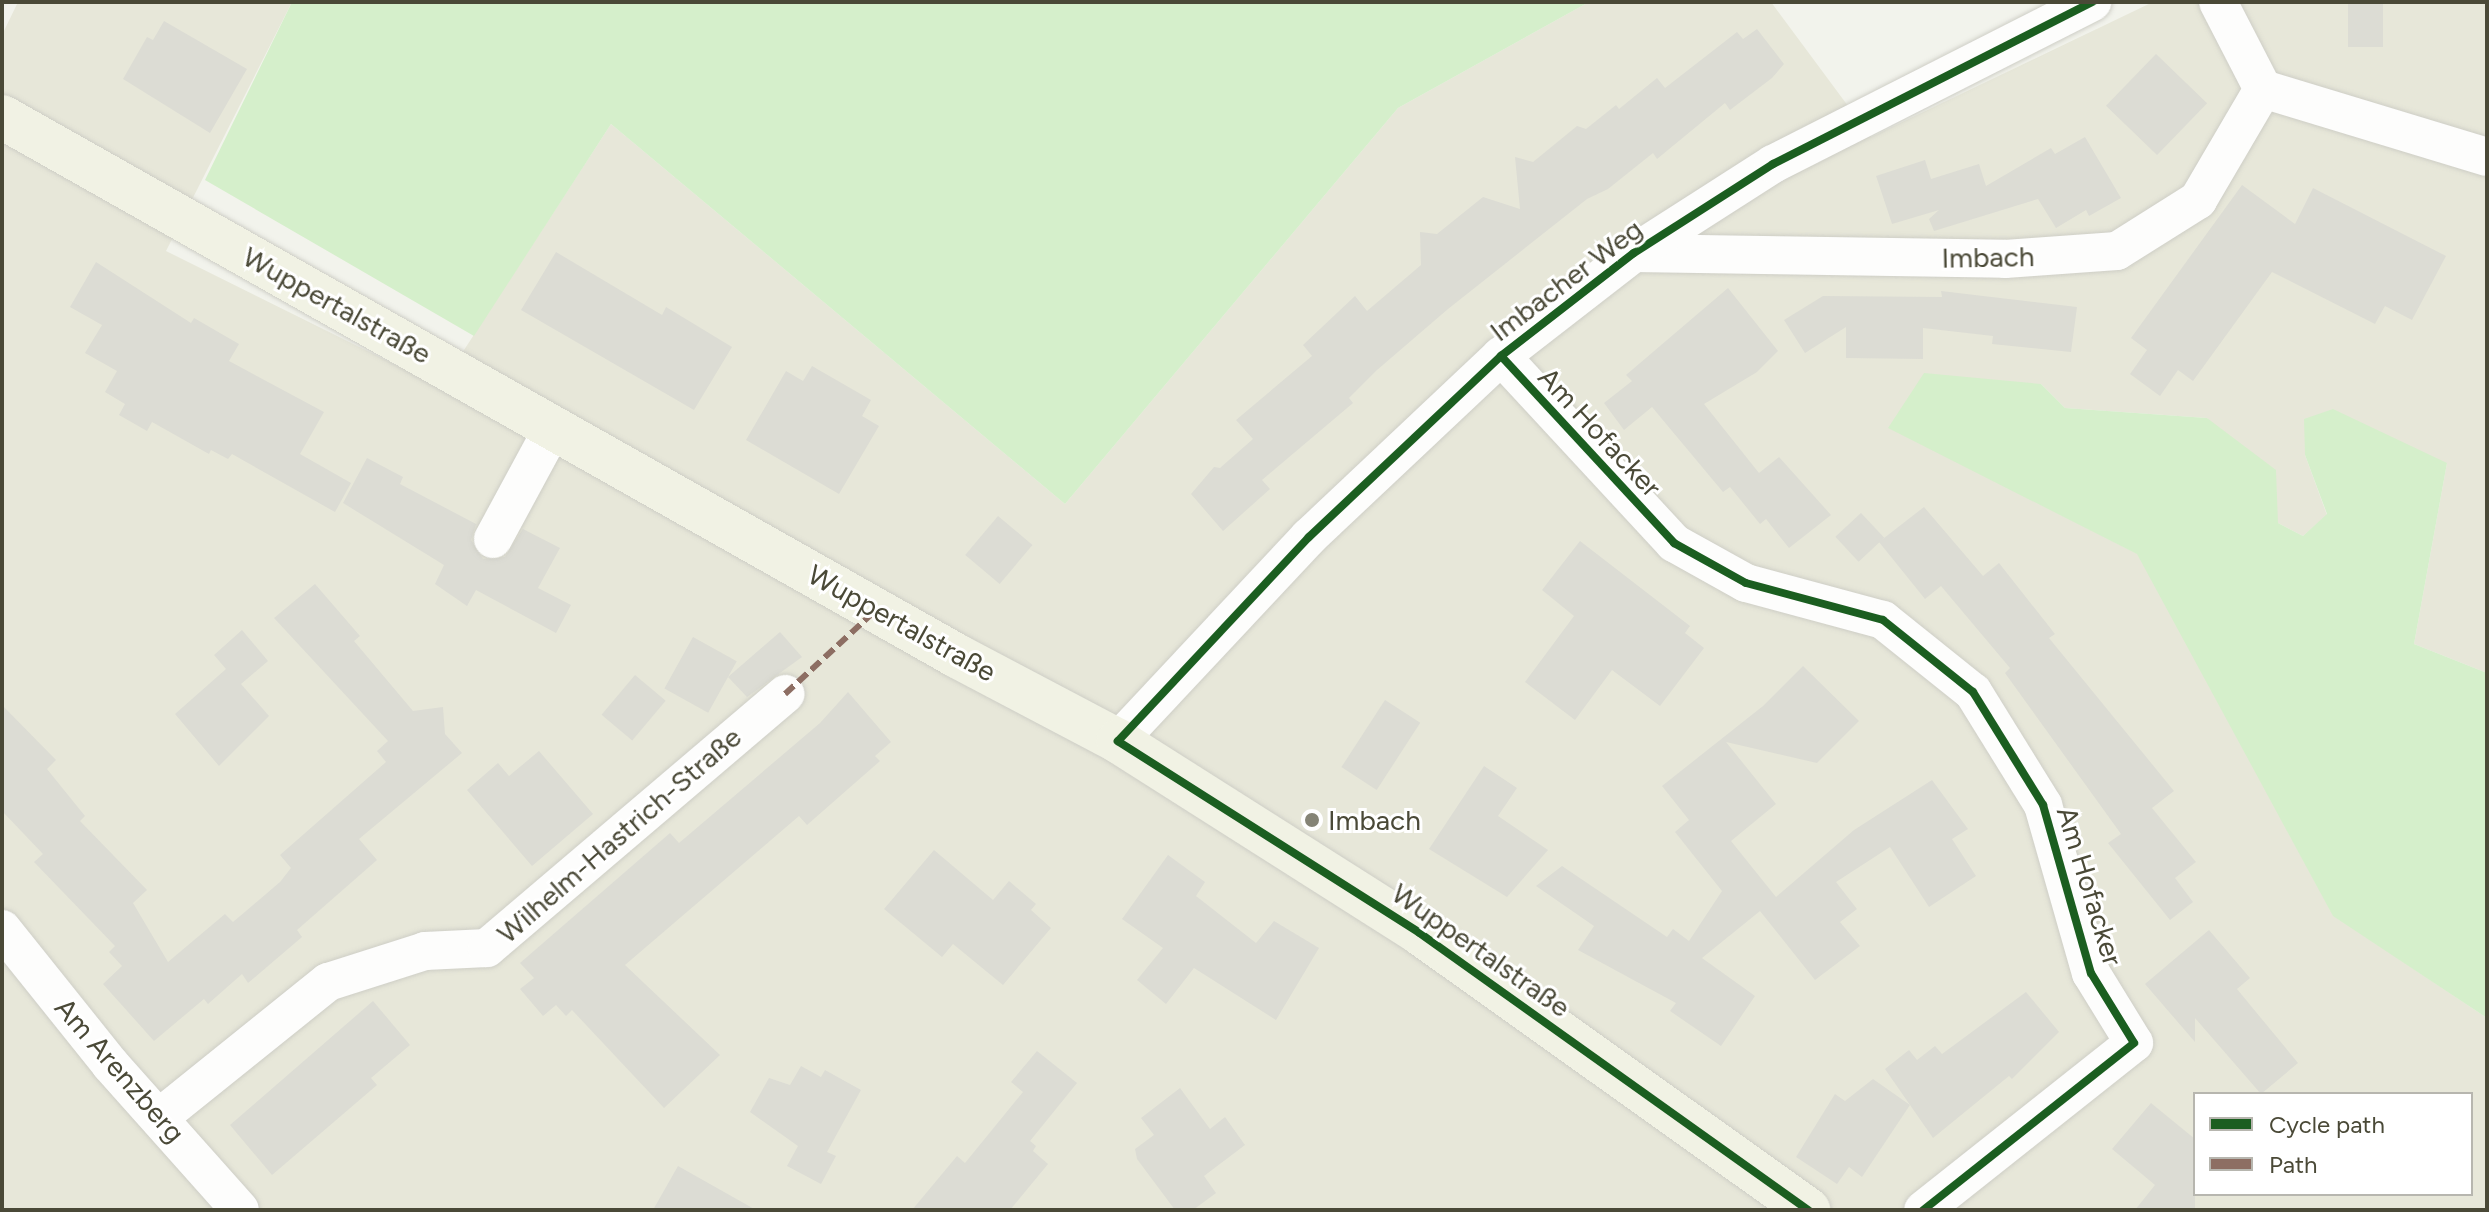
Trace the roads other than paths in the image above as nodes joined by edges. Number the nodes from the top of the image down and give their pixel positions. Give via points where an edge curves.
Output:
1 (2092, 2) edge
2 (2218, 2) edge
3 (2263, 89) junction
4 (2, 117) edge
5 (2487, 157) edge
6 (1634, 253) junction
7 (1501, 356) junction
8 (554, 426) junction
9 (493, 539) dead end
10 (785, 694) dead end
11 (1118, 741) junction
12 (2, 929) edge
13 (160, 1117) junction
14 (240, 1210) edge
15 (1808, 1210) edge
16 (1923, 1210) edge

1 - 6 street, Imbacher Weg via 1773,164
2 - 3 street
3 - 5 street
3 - 6 street, Imbach via 2198,200 2117,251 2005,259
4 - 8 main road, Wuppertalstraße
6 - 7 street, Imbacher Weg
7 - 11 street, Imbacher Weg via 1309,537
7 - 16 street, Am Hofacker via 1674,543 1746,583 1883,620 1973,692 2043,805 2091,973 2134,1043
8 - 9 street
8 - 11 main road, Wuppertalstraße via 957,656
10 - 13 street, Wilhelm-Hastrich-Straße via 487,948 425,951 328,982
11 - 15 main road, Wuppertalstraße via 1420,933
12 - 13 street, Am Arenzberg via 110,1064
13 - 14 street, Am Arenzberg

